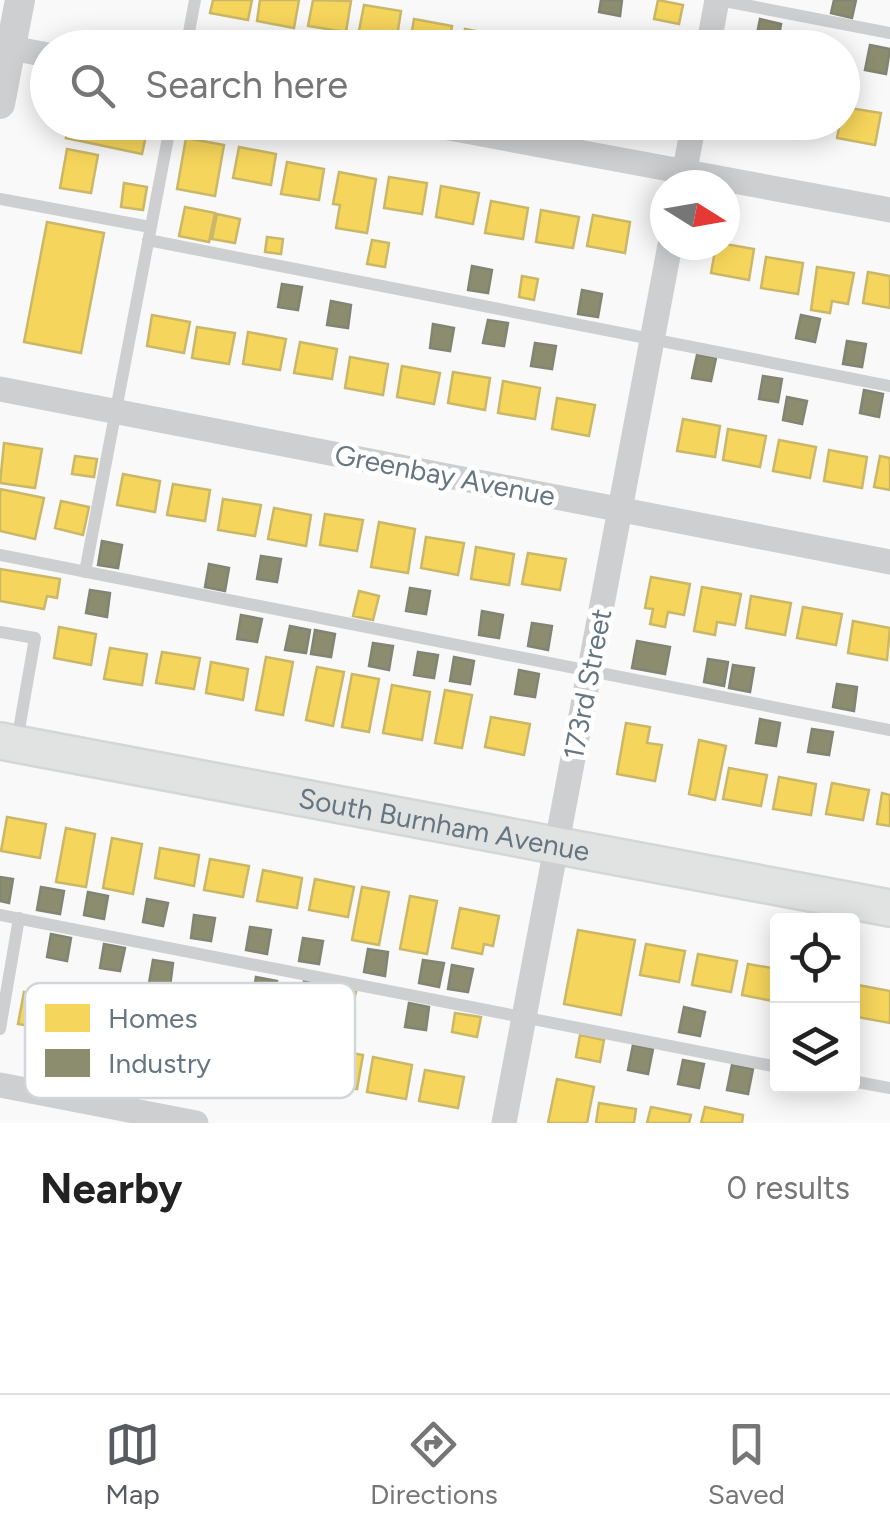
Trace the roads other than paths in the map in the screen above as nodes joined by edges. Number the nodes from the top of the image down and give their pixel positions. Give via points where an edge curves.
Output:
1 (20, 0) edge
2 (196, 0) edge
3 (718, 0) edge
4 (190, 30) edge
5 (712, 30) edge
6 (890, 34) edge
7 (11, 48) junction
8 (30, 52) edge
9 (0, 104) edge
10 (167, 140) edge
11 (505, 140) edge
12 (690, 140) edge
13 (650, 170) edge
14 (684, 170) edge
15 (740, 186) edge
16 (0, 199) edge
17 (890, 210) edge
18 (149, 233) junction
19 (667, 260) edge
20 (652, 340) junction
21 (890, 386) edge
22 (0, 390) edge
23 (113, 412) junction
24 (621, 508) junction
25 (0, 555) edge
26 (890, 562) edge
27 (84, 572) junction
28 (0, 632) edge
29 (590, 671) junction
30 (890, 730) edge
31 (8, 742) edge
32 (557, 846) junction
33 (890, 908) edge
34 (0, 914) edge
35 (19, 918) junction
36 (347, 983) edge
37 (355, 985) edge
38 (524, 1018) junction
39 (0, 1029) edge
40 (770, 1065) edge
41 (860, 1082) edge
42 (0, 1085) edge
43 (890, 1088) edge
44 (25, 1090) edge
45 (67, 1098) edge
46 (196, 1123) edge
47 (504, 1123) edge

1 - 7 street
2 - 4 lane
3 - 5 street
3 - 6 lane
7 - 8 street
7 - 9 street
10 - 18 lane
11 - 13 street
12 - 14 street
15 - 17 street
16 - 18 lane
18 - 20 lane
18 - 23 lane
19 - 20 street, 173rd Street
20 - 21 lane
20 - 24 street, 173rd Street
22 - 23 street, Greenbay Avenue
23 - 24 street, Greenbay Avenue
23 - 27 lane
24 - 26 street, Greenbay Avenue
24 - 29 street, 173rd Street
25 - 27 lane
27 - 29 lane
28 - 31 lane via 35,638
29 - 30 lane
29 - 32 street, 173rd Street
31 - 32 main road, South Burnham Avenue
32 - 33 main road, South Burnham Avenue
32 - 38 street, 173rd Street
34 - 35 lane
35 - 36 lane
35 - 39 lane
37 - 38 lane
38 - 40 lane
38 - 47 street, 173rd Street
41 - 43 lane
42 - 44 street
45 - 46 street

